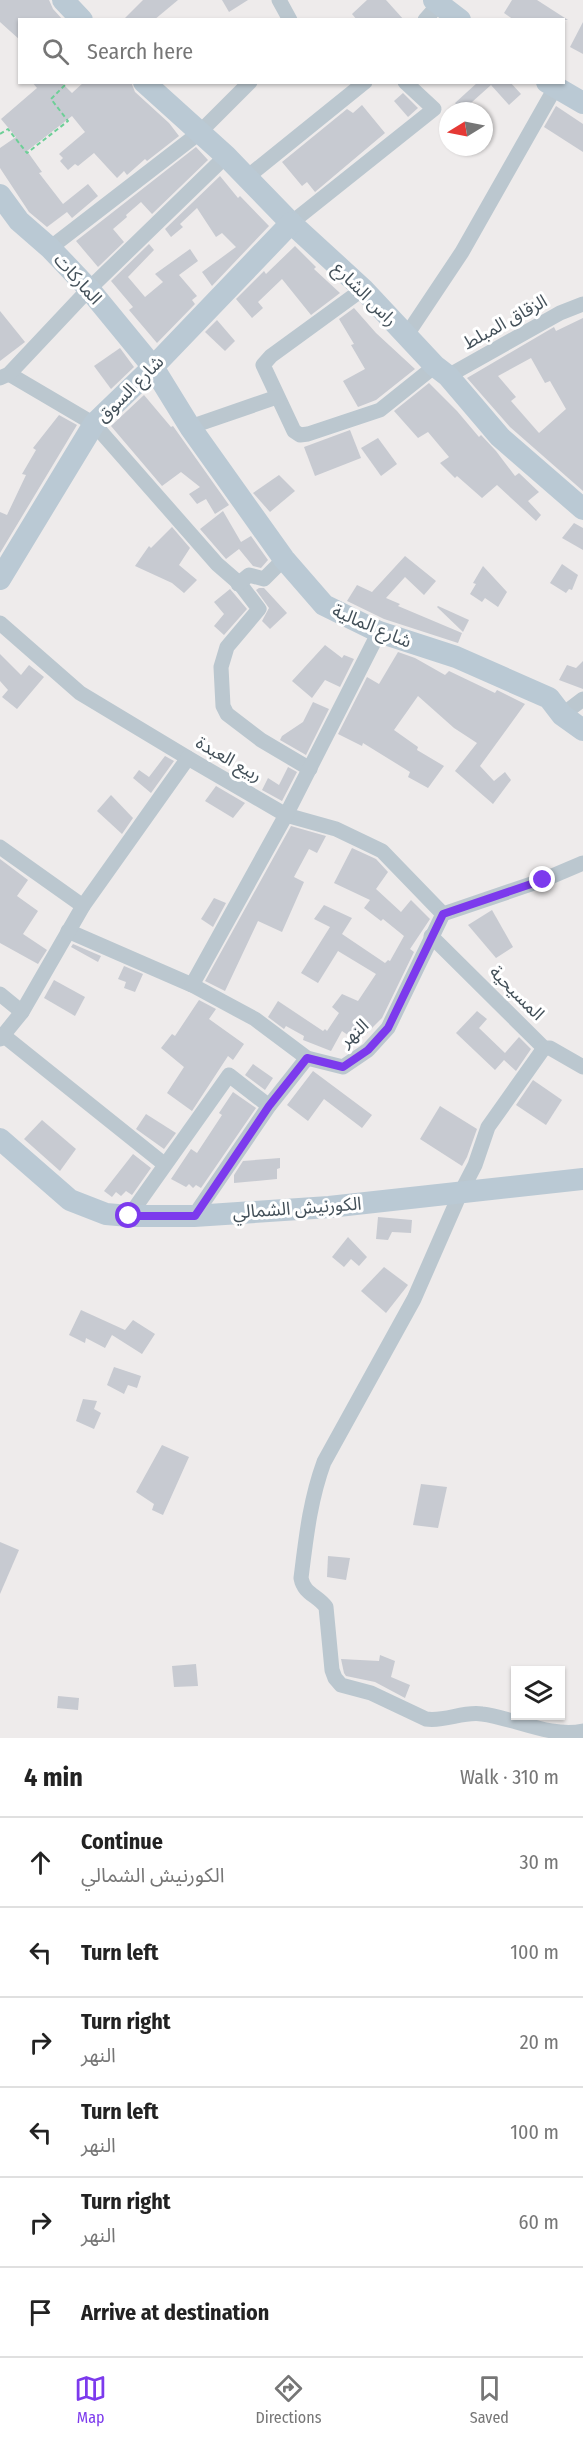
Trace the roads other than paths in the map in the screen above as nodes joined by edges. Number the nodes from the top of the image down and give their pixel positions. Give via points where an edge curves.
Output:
1 (279, 0) edge
2 (433, 8) edge
3 (289, 18) edge
4 (456, 18) edge
5 (146, 84) edge
6 (248, 84) edge
7 (362, 84) edge
8 (407, 84) edge
9 (551, 85) edge
10 (583, 103) edge
11 (199, 133) junction
12 (226, 156) junction
13 (246, 178) junction
14 (0, 195) edge
15 (291, 223) junction
16 (50, 248) junction
17 (89, 289) junction
18 (363, 289) junction
19 (583, 304) edge
20 (406, 336) junction
21 (153, 367) junction
22 (441, 371) junction
23 (5, 376) edge
24 (277, 397) junction
25 (94, 424) junction
26 (190, 427) junction
27 (583, 509) edge
28 (284, 559) junction
29 (0, 579) edge
30 (238, 584) junction
31 (0, 622) edge
32 (379, 632) junction
33 (583, 699) edge
34 (562, 714) junction
35 (583, 730) edge
36 (188, 758) junction
37 (310, 769) junction
38 (286, 814) junction
39 (0, 847) edge
40 (583, 863) edge
41 (83, 906) junction
42 (443, 914) junction
43 (68, 931) junction
44 (431, 936) junction
45 (192, 985) junction
46 (0, 994) edge
47 (22, 1012) junction
48 (2, 1037) edge
49 (544, 1048) junction
50 (307, 1058) junction
51 (583, 1067) edge
52 (269, 1106) junction
53 (0, 1139) edge
54 (164, 1164) junction
55 (583, 1179) edge
56 (460, 1194) junction
57 (129, 1216) junction
58 (195, 1216) junction
59 (583, 1731) edge

1 - 3 street
2 - 4 street
5 - 11 street, راس الشارع
6 - 11 street
7 - 13 street
8 - 15 street via 434,109
9 - 10 street
9 - 20 street via 462,252
11 - 12 street, راس الشارع
11 - 16 street
12 - 13 street, راس الشارع
12 - 17 street
13 - 15 street, راس الشارع
14 - 16 street, الماركات via 19,221
15 - 18 street, راس الشارع
15 - 21 street, شارع السوق
16 - 17 street, الماركات
17 - 21 street, الماركات
17 - 23 street
18 - 20 street, راس الشارع
18 - 24 street via 262,365
19 - 22 street, الزقاق المبلط
20 - 22 street, راس الشارع
21 - 25 street, شارع السوق
21 - 26 street, شارع المالية
22 - 24 street, الزقاق المبلط via 380,410 308,434 294,431
22 - 27 street, راس الشارع via 500,437
23 - 25 street
24 - 26 street
25 - 29 street, شارع السوق
25 - 30 street
26 - 28 street, شارع المالية
28 - 30 street via 264,579 249,575
28 - 32 street, شارع المالية via 324,605
30 - 37 street via 259,609 227,647 221,667 223,706 227,714 261,740
31 - 36 street, ربيع العبدة via 80,693
32 - 34 street, شارع المالية via 456,657 549,698
32 - 37 street
33 - 34 street
34 - 35 street, شارع المالية
36 - 38 street, ربيع العبدة
36 - 41 street
37 - 38 street
38 - 42 street, ربيع العبدة via 336,829 382,851
38 - 45 street
39 - 41 street
40 - 42 street
41 - 43 street
42 - 44 street, النهر
43 - 45 street, النهر
43 - 47 street
44 - 49 street, المسيحية
44 - 50 street, النهر via 388,1028 368,1050 343,1067
45 - 50 street, النهر via 255,1019
46 - 47 street
47 - 48 street
48 - 54 street
49 - 51 street, المسيحية
49 - 56 street via 488,1127
50 - 52 street
52 - 54 street via 229,1075
52 - 58 street
53 - 57 street, الكورنيش الشمالي via 70,1200 106,1214
54 - 57 street
55 - 56 street, الكورنيش الشمالي
56 - 58 street, الكورنيش الشمالي
56 - 59 street via 414,1299 324,1462 308,1516 303,1586 326,1607 332,1671 341,1684 371,1693 426,1719 481,1714 560,1735
57 - 58 street, الكورنيش الشمالي

